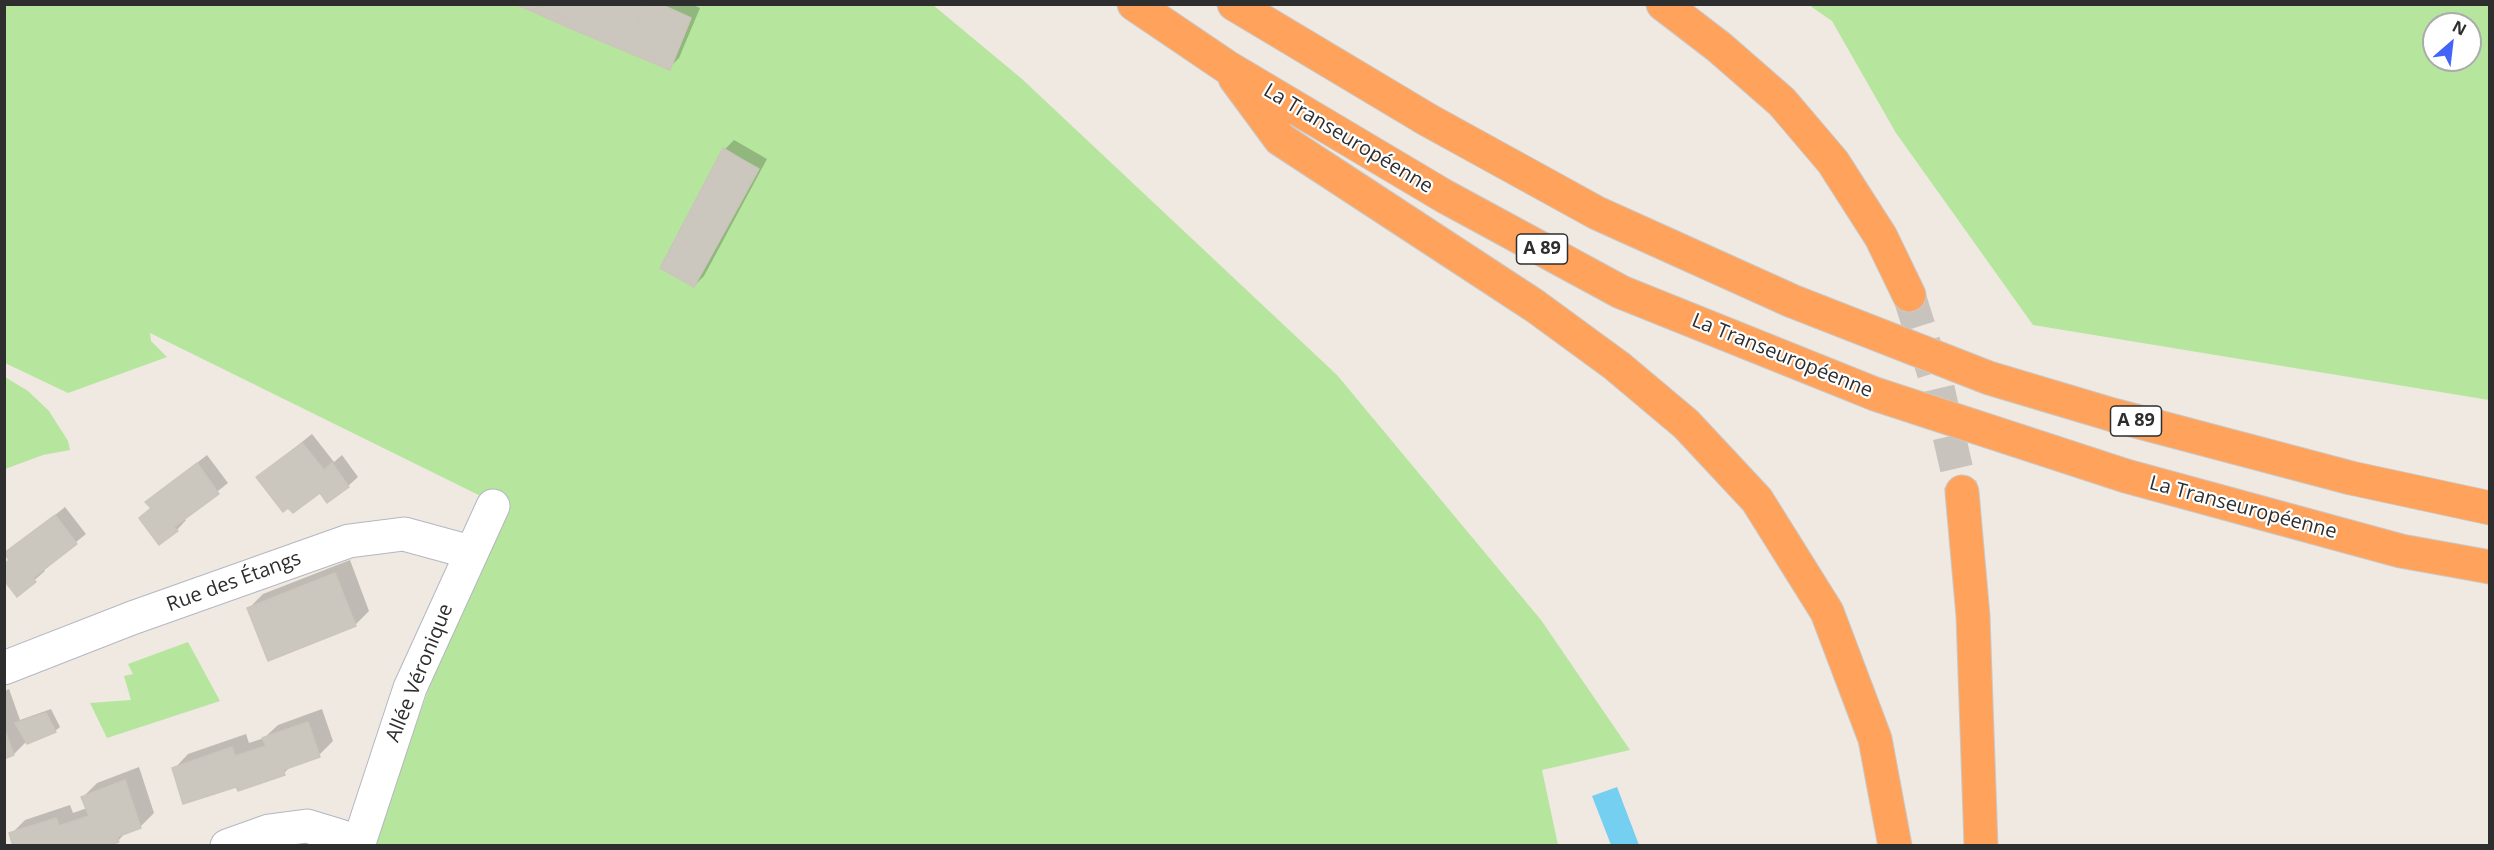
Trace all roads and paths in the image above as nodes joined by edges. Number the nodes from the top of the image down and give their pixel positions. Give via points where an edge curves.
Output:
1 (1134, 4) edge
2 (1234, 4) edge
3 (1663, 4) edge
4 (1227, 67) junction
5 (1909, 296) tunnel mouth
6 (1962, 492) tunnel mouth
7 (493, 506) dead end
8 (2490, 508) edge
9 (470, 552) junction
10 (2490, 567) edge
11 (4, 669) edge
12 (358, 845) edge
13 (227, 846) edge
14 (1895, 846) edge
15 (1981, 846) edge

1 - 4 highway, La Transeuropéenne / A 89
2 - 8 highway, A 89 via 1428,120 1597,213 1792,301 1989,378 2112,415 2351,478
3 - 5 highway via 1782,102 1819,145 1881,237
4 - 10 highway, La Transeuropéenne / A 89 via 1444,196 1621,292 1864,389 2127,476 2401,551
4 - 14 highway via 1280,139 1535,306 1617,366 1686,424 1757,500 1827,612 1875,739
6 - 15 highway via 1973,616
7 - 9 street, Allée Véronique
9 - 11 street, Rue des Étangs via 404,534 349,541 132,618
9 - 12 street, Allée Véronique via 410,688
12 - 13 street via 307,826 269,831

